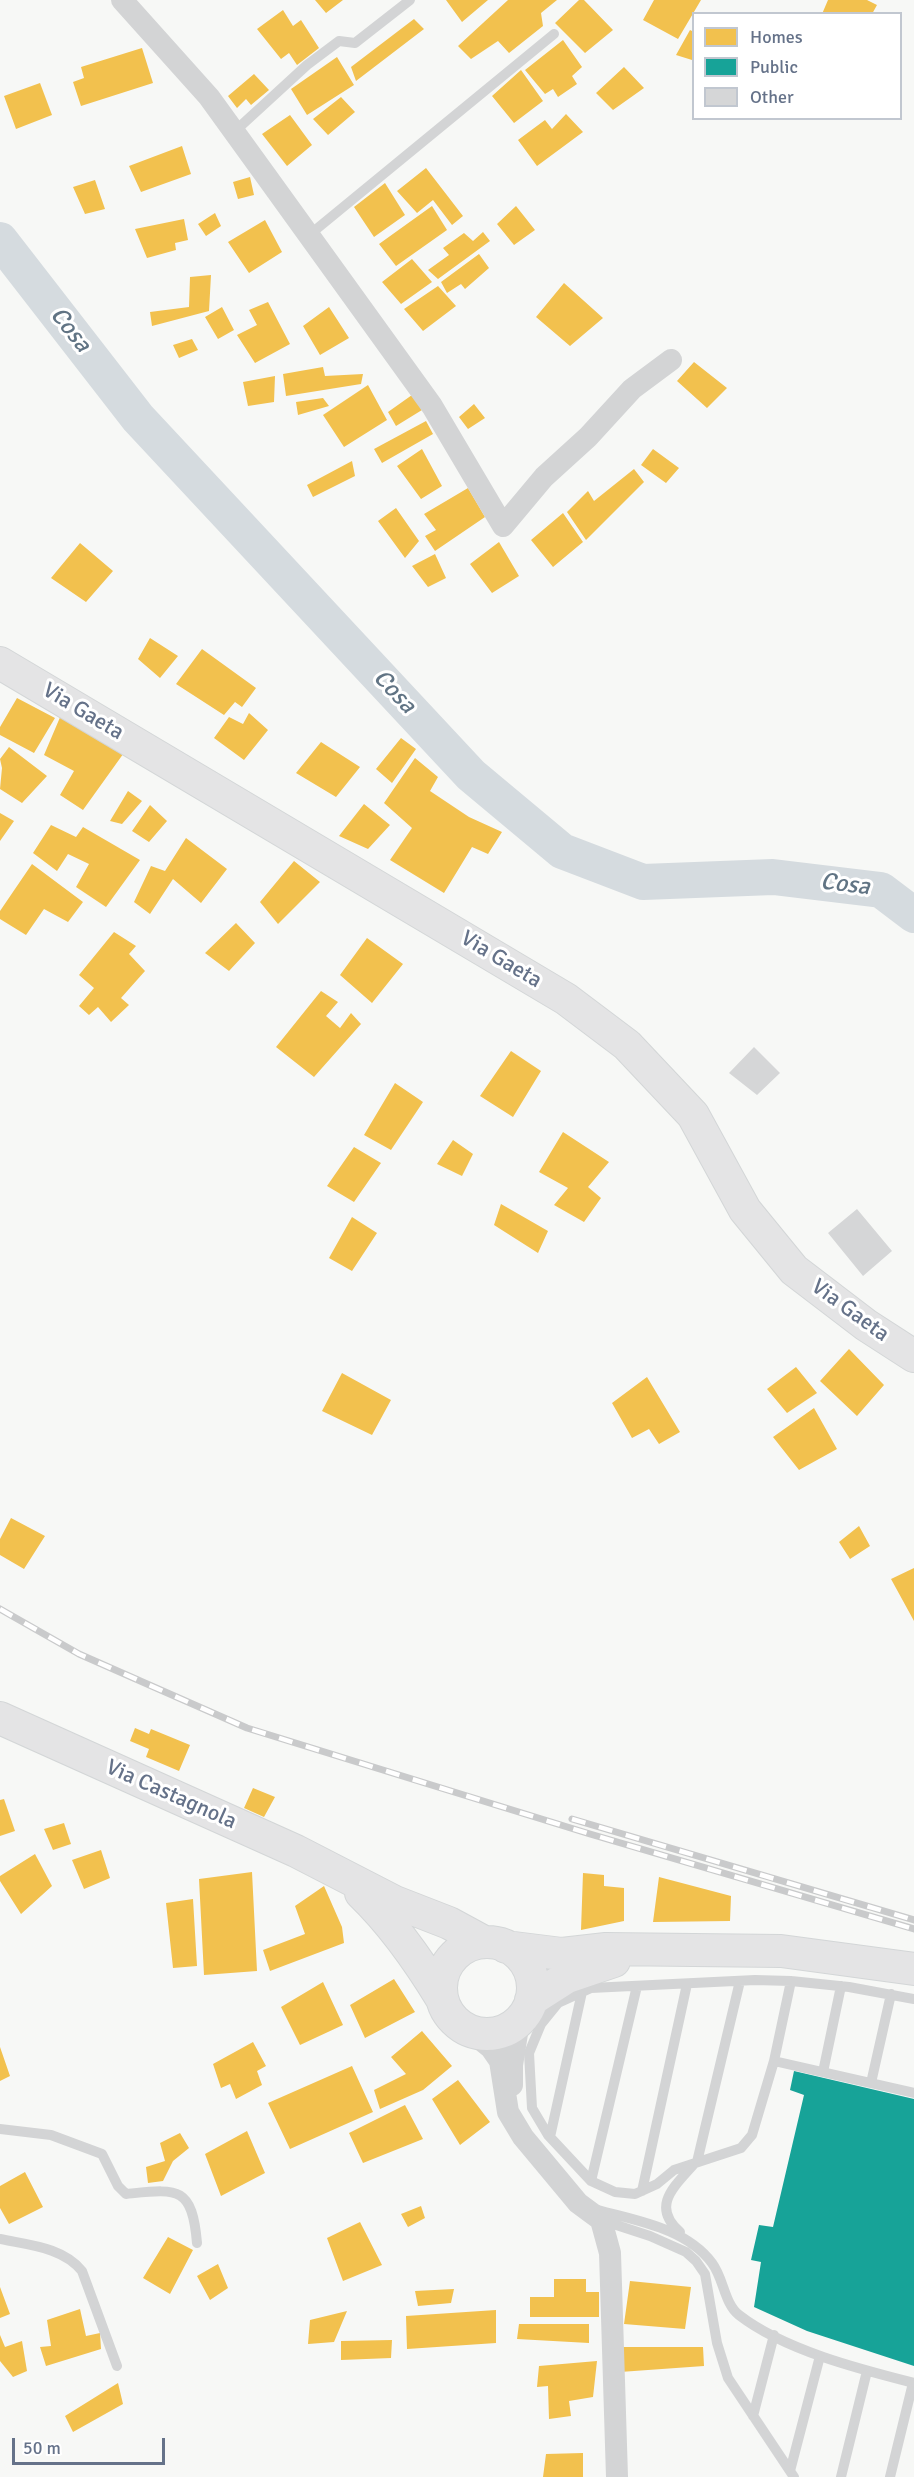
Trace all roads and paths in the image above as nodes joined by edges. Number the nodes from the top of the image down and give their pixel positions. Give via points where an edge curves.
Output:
1 (122, 0) edge
2 (410, 0) edge
3 (554, 34) dead end
4 (234, 132) junction
5 (308, 236) junction
6 (671, 360) dead end
7 (0, 663) edge
8 (914, 1356) edge
9 (0, 1718) edge
10 (341, 1874) junction
11 (495, 1944) junction
12 (646, 1950) junction
13 (914, 1969) edge
14 (740, 1981) junction
15 (791, 1982) junction
16 (687, 1983) junction
17 (637, 1986) junction
18 (841, 1986) junction
19 (582, 1992) junction
20 (891, 1994) junction
21 (442, 1999) junction
22 (914, 1999) edge
23 (525, 2011) junction
24 (470, 2031) junction
25 (774, 2061) junction
26 (823, 2072) junction
27 (871, 2083) junction
28 (914, 2092) edge
29 (0, 2129) edge
30 (523, 2137) junction
31 (550, 2137) junction
32 (696, 2163) junction
33 (591, 2181) junction
34 (642, 2191) junction
35 (592, 2213) junction
36 (0, 2239) edge
37 (197, 2243) dead end
38 (695, 2245) junction
39 (774, 2335) junction
40 (820, 2356) junction
41 (117, 2366) dead end
42 (867, 2371) junction
43 (914, 2383) edge
44 (753, 2416) junction
45 (792, 2474) edge
46 (617, 2477) edge
47 (841, 2477) edge
48 (890, 2477) edge

1 - 4 street
2 - 4 lane via 355,43 339,41
3 - 5 lane
4 - 5 street
5 - 6 street via 432,406 503,526 544,477 632,389
7 - 8 main road, Via Gaeta via 566,999 627,1045 693,1115 745,1210 794,1270
9 - 10 main road, Via Castagnola
10 - 11 main road, Via Castagnola via 394,1902
10 - 21 main road via 386,1918
11 - 12 main road via 562,1954
11 - 21 main road via 460,1951 450,1961 440,1986
11 - 23 main road via 517,1954 528,1969 533,1987
12 - 13 main road via 781,1950
12 - 23 main road via 567,1977
14 - 15 lane
14 - 16 lane
14 - 32 lane
15 - 18 lane
15 - 25 lane
16 - 17 lane
16 - 34 lane
17 - 19 lane via 591,1988
17 - 33 lane
18 - 20 lane
18 - 26 lane
19 - 31 lane
19 - 31 lane via 558,2003 541,2024 529,2053 532,2108
20 - 22 lane
20 - 27 lane
21 - 24 main road via 447,2013
23 - 24 main road via 496,2034
23 - 30 street via 512,2065
24 - 30 street via 500,2061 508,2112
25 - 26 lane
25 - 32 lane via 752,2135 741,2148
26 - 27 lane
27 - 28 lane
29 - 37 lane via 51,2135 102,2154 126,2194 155,2190 185,2198 194,2216
30 - 35 street
31 - 33 lane
32 - 34 lane via 674,2170
32 - 38 lane via 669,2193 665,2209 670,2223
33 - 34 lane via 615,2192
35 - 38 lane via 670,2230
35 - 44 lane via 686,2252 696,2261 705,2274 717,2343 728,2378
35 - 46 street via 610,2253
36 - 41 lane via 53,2251 73,2260 81,2271
38 - 39 lane via 712,2263 731,2307
39 - 40 lane
39 - 44 lane
40 - 42 lane
40 - 45 lane
42 - 43 lane
42 - 47 lane
43 - 48 lane
44 - 45 lane

